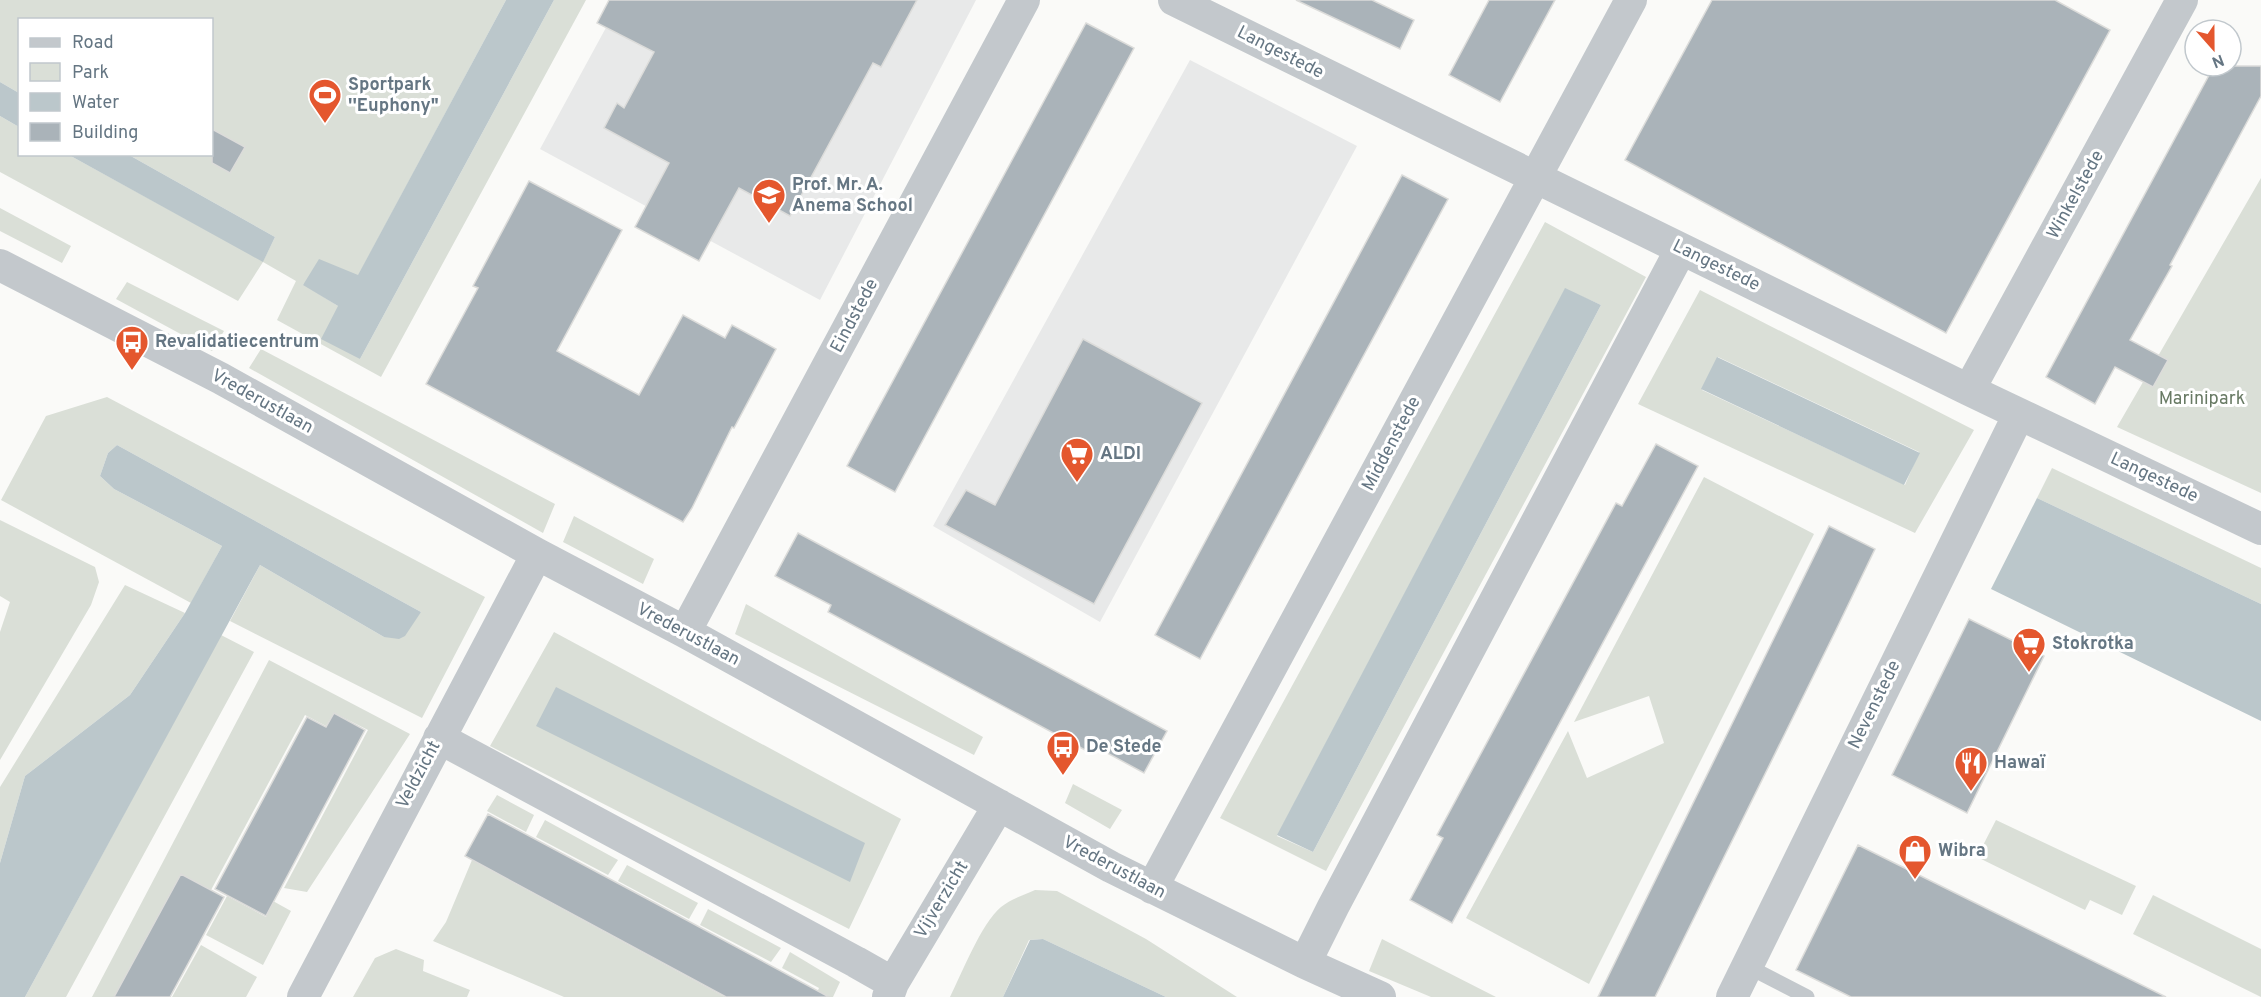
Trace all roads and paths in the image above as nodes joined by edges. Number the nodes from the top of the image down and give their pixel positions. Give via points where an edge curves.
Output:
1 (1024, 0) edge
2 (1630, 0) edge
3 (2182, 0) edge
4 (1188, 3) edge
5 (1535, 177) junction
6 (1682, 249) junction
7 (0, 265) edge
8 (1969, 390) junction
9 (2019, 414) junction
10 (2261, 529) edge
11 (537, 554) junction
12 (685, 632) junction
13 (439, 738) junction
14 (999, 805) junction
15 (1152, 888) junction
16 (1305, 963) junction
17 (1747, 966) junction
18 (890, 990) edge
19 (303, 997) edge
20 (1380, 997) edge
21 (1732, 997) edge
22 (1807, 997) edge

1 - 12 street, Eindstede
2 - 5 street, Middenstede
3 - 8 street, Winkelstede
4 - 5 street, Langestede
5 - 6 street, Langestede
5 - 15 street, Middenstede
6 - 8 street, Langestede
6 - 16 street
7 - 11 street, Vrederustlaan via 220,378
8 - 9 street, Langestede
9 - 10 street, Langestede
9 - 17 street, Nevenstede
11 - 12 street, Vrederustlaan
11 - 13 street, Veldzicht
12 - 14 street, Vrederustlaan
13 - 18 street via 856,962
13 - 19 street, Veldzicht
14 - 15 street, Vrederustlaan
14 - 18 street, Vijverzicht
15 - 16 street, Vrederustlaan
16 - 20 street, Vrederustlaan
17 - 21 street, Nevenstede
17 - 22 lane

